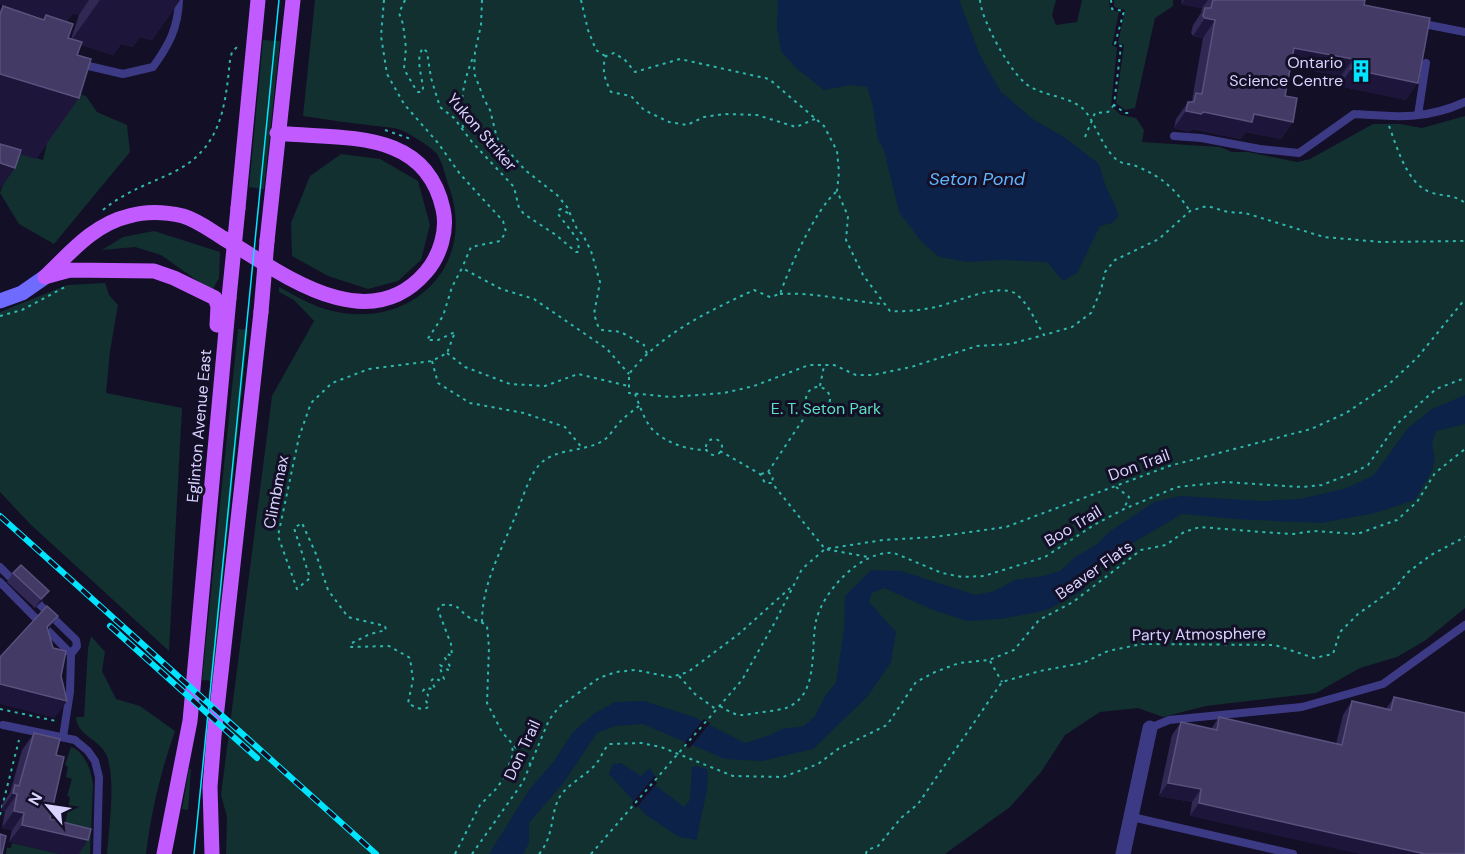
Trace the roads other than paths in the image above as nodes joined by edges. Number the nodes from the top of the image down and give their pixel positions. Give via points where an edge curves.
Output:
1 (179, 0) edge
2 (258, 0) edge
3 (293, 0) edge
4 (1416, 22) edge
5 (1465, 32) edge
6 (68, 61) edge
7 (1426, 63) edge
8 (1465, 102) edge
9 (1418, 115) junction
10 (277, 133) junction
11 (1174, 136) dead end
12 (45, 277) junction
13 (0, 300) edge
14 (214, 465) junction
15 (0, 567) edge
16 (11, 578) edge
17 (0, 582) edge
18 (39, 604) edge
19 (1465, 625) edge
20 (71, 654) junction
21 (3, 724) dead end
22 (1150, 728) joint
23 (63, 737) junction
24 (1132, 817) junction
25 (97, 854) edge
26 (165, 854) edge
27 (212, 854) edge
28 (1123, 854) edge
29 (1293, 854) edge

1 - 6 lane via 169,45 153,67 123,74
2 - 14 main road, Eglinton Avenue East, bridge
3 - 10 main road
4 - 5 lane
7 - 9 lane
8 - 9 lane via 1449,110
9 - 11 lane via 1404,118 1354,114 1299,153
10 - 12 main road via 387,144 415,159 428,172 440,194 444,214 439,248 425,274 397,295 366,303 350,301 309,288 184,217 146,213 112,221 99,229
10 - 27 main road, bridge via 214,736 210,787
12 - 13 street via 22,293
12 - 14 main road via 70,270 154,271 215,298 218,306 212,409
14 - 26 main road, Eglinton Avenue East via 190,721
15 - 16 lane
17 - 20 lane
18 - 20 lane via 76,640
19 - 22 lane via 1383,684 1302,707 1169,720
20 - 23 lane
21 - 23 lane
22 - 24 street
23 - 25 lane via 84,746 97,768
24 - 28 street
24 - 29 lane

